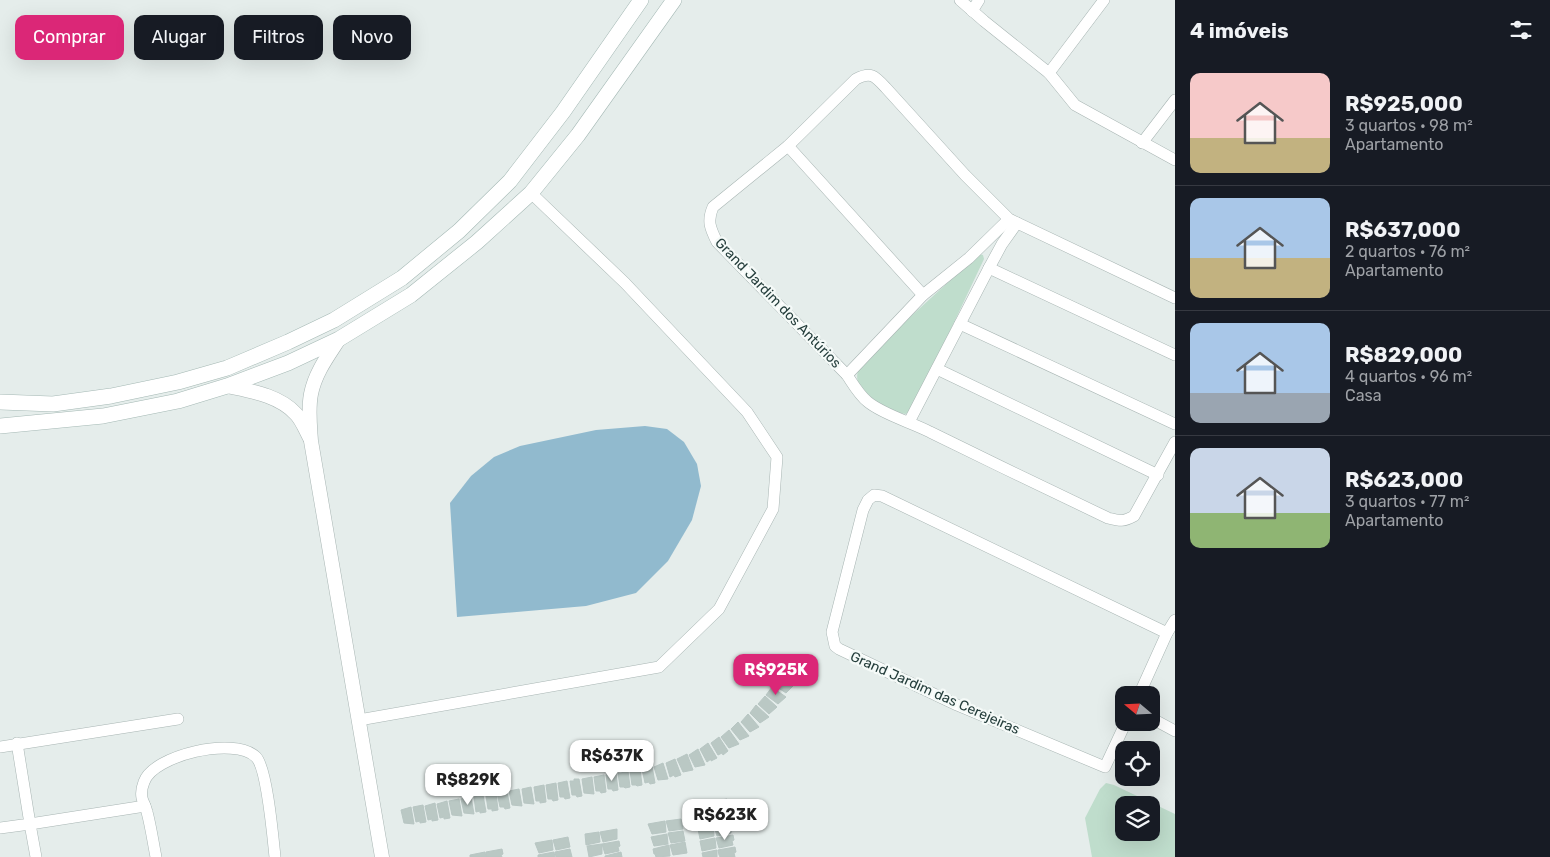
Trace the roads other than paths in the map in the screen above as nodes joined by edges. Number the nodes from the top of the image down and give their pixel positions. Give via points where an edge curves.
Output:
1 (642, 0) edge
2 (674, 0) edge
3 (960, 0) edge
4 (979, 0) edge
5 (1104, 0) edge
6 (972, 11) junction
7 (1049, 73) junction
8 (1175, 100) edge
9 (1142, 143) junction
10 (788, 146) junction
11 (1175, 160) edge
12 (531, 193) junction
13 (1013, 221) junction
14 (988, 268) junction
15 (923, 296) junction
16 (1175, 298) edge
17 (960, 324) junction
18 (339, 339) junction
19 (1175, 355) edge
20 (936, 369) junction
21 (847, 375) junction
22 (227, 386) junction
23 (0, 402) edge
24 (909, 422) junction
25 (1175, 424) edge
26 (0, 426) edge
27 (311, 441) junction
28 (1175, 442) edge
29 (1158, 474) junction
30 (1175, 620) edge
31 (1167, 633) junction
32 (1143, 686) edge
33 (178, 719) dead end
34 (359, 720) junction
35 (1160, 723) edge
36 (1122, 731) edge
37 (1175, 731) edge
38 (17, 743) junction
39 (0, 747) edge
40 (145, 806) junction
41 (30, 824) junction
42 (0, 828) edge
43 (36, 857) edge
44 (156, 857) edge
45 (275, 857) edge
46 (382, 857) edge

1 - 23 main road via 510,181 459,231 402,278 334,320 227,368 178,382 82,400 53,404
2 - 12 main road via 578,135
3 - 6 street
4 - 6 street
5 - 7 street
6 - 7 street
7 - 9 street via 1074,105
8 - 9 street
9 - 11 street
10 - 13 street, Grand Jardim dos Antúrios via 856,79 865,74 871,75
10 - 15 street
10 - 21 street, Grand Jardim dos Antúrios via 713,207 710,228 717,242
12 - 18 main road via 411,295
12 - 34 street via 625,283 747,412 777,457 773,509 719,609 659,668
13 - 14 street
13 - 15 street, Grand Jardim dos Antúrios
13 - 16 street, Grand Jardim dos Antúrios
14 - 17 street
14 - 19 street
15 - 21 street, Grand Jardim dos Antúrios
17 - 20 street
17 - 25 street
18 - 22 main road
18 - 27 street via 319,371 310,395
20 - 24 street
20 - 29 street
21 - 24 street, Grand Jardim dos Antúrios via 867,401
22 - 26 main road via 178,401 103,416
22 - 27 street via 254,392 283,404 296,414
24 - 29 street, Grand Jardim dos Antúrios via 1108,518 1125,521 1134,516
27 - 34 street
28 - 29 street, Grand Jardim dos Antúrios
30 - 31 street
31 - 32 street
31 - 36 street, Grand Jardim das Cerejeiras via 882,496 874,495 862,510 832,632 839,650 957,705 1105,767
33 - 38 street
34 - 46 street
35 - 37 street
38 - 39 street
38 - 41 street
40 - 41 street
40 - 44 street
40 - 45 street via 143,784 147,775 156,768 208,748 241,748 257,757 264,771
41 - 42 street
41 - 43 street

